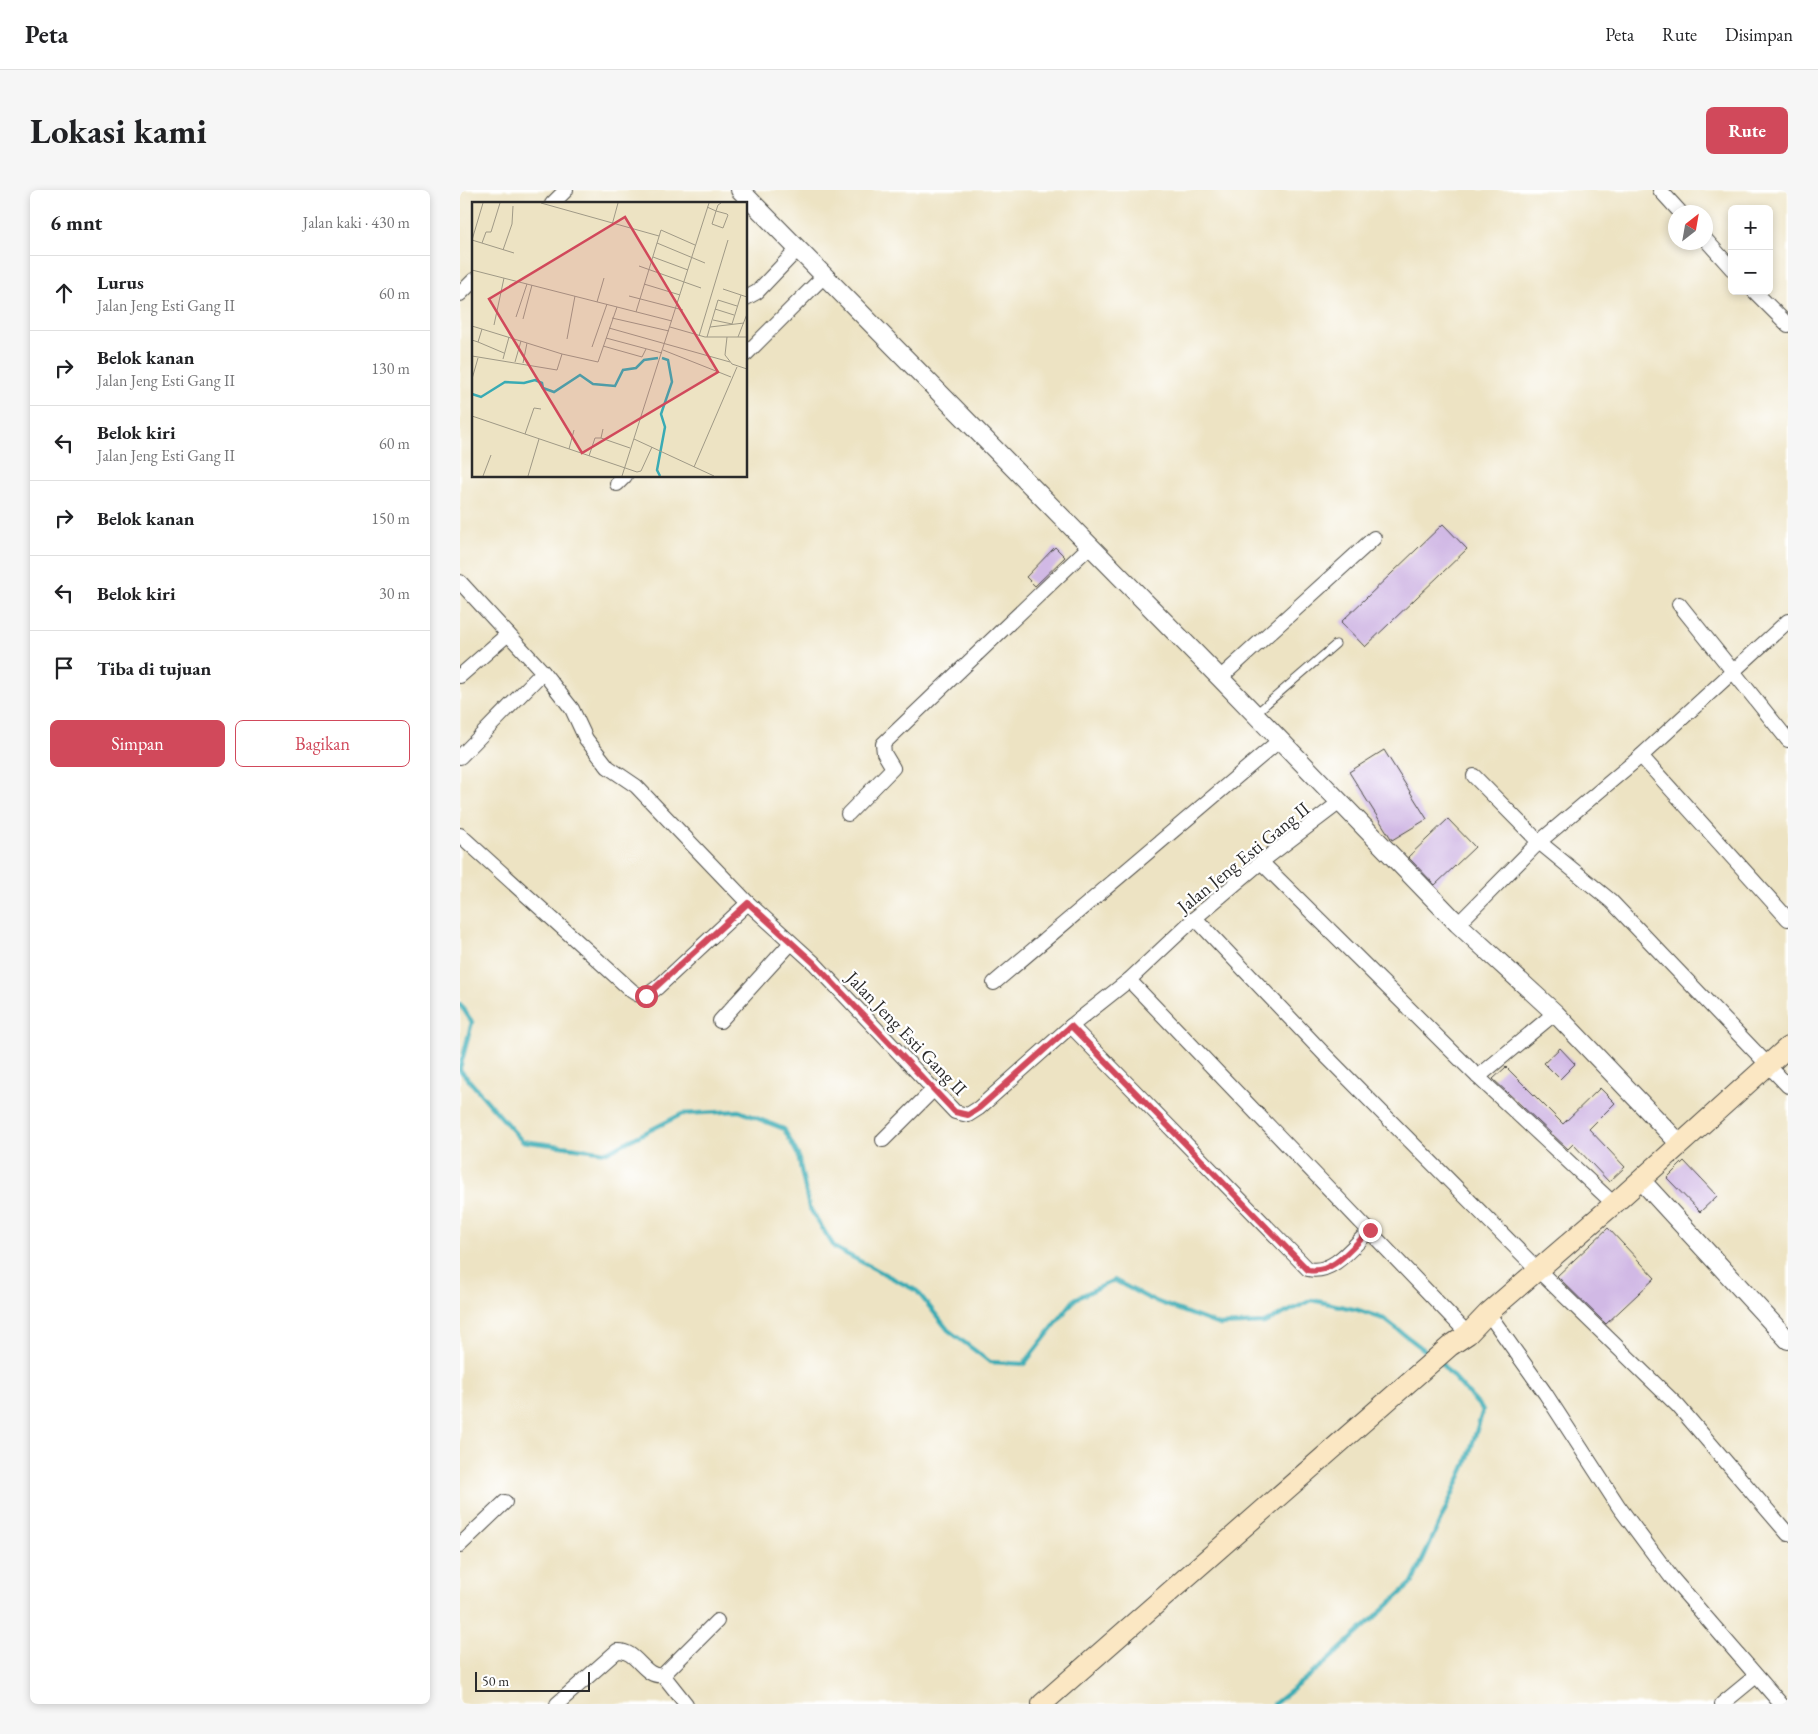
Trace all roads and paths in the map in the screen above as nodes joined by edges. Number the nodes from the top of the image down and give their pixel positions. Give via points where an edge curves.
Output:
1 (566, 190) edge
2 (740, 190) edge
3 (1663, 191) edge
4 (554, 202) edge
5 (1674, 205) edge
6 (1713, 248) edge
7 (797, 250) junction
8 (1728, 265) edge
9 (824, 276) junction
10 (472, 282) edge
11 (460, 294) edge
12 (1758, 295) edge
13 (748, 297) edge
14 (1788, 325) edge
15 (748, 352) edge
16 (1374, 538) dead end
17 (1089, 547) junction
18 (460, 582) edge
19 (1679, 604) dead end
20 (1788, 621) edge
21 (508, 634) junction
22 (1336, 644) dead end
23 (543, 672) junction
24 (1733, 672) junction
25 (460, 676) edge
26 (1220, 678) junction
27 (1255, 714) junction
28 (1280, 740) junction
29 (1788, 740) edge
30 (1641, 756) junction
31 (460, 757) edge
32 (1474, 776) dead end
33 (1340, 802) junction
34 (848, 814) dead end
35 (460, 836) edge
36 (1539, 842) junction
37 (1261, 862) junction
38 (748, 903) junction
39 (1195, 918) junction
40 (1788, 919) edge
41 (1458, 924) junction
42 (791, 943) junction
43 (1129, 980) junction
44 (994, 983) dead end
45 (1555, 1013) junction
46 (720, 1021) dead end
47 (1071, 1026) junction
48 (1788, 1047) edge
49 (1769, 1064) junction
50 (1478, 1077) junction
51 (1788, 1086) edge
52 (934, 1089) junction
53 (883, 1140) dead end
54 (1680, 1143) junction
55 (1641, 1180) junction
56 (1614, 1204) junction
57 (1370, 1230) junction
58 (1538, 1270) junction
59 (1488, 1313) junction
60 (1468, 1334) junction
61 (1788, 1340) edge
62 (505, 1502) dead end
63 (1788, 1534) edge
64 (460, 1545) edge
65 (717, 1621) dead end
66 (663, 1675) junction
67 (1756, 1676) junction
68 (557, 1704) edge
69 (686, 1704) edge
70 (1042, 1704) edge
71 (1722, 1704) edge
72 (1781, 1704) edge

1 - 4 street
2 - 7 street
3 - 5 street
6 - 8 street
7 - 9 street
7 - 13 street via 757,292
9 - 15 street
9 - 17 street
10 - 11 street
12 - 14 street
16 - 26 street
17 - 26 street
17 - 34 street via 883,744 893,768
18 - 21 street, Jalan Jeng Esti Gang II
19 - 24 street
20 - 24 street
21 - 23 street, Jalan Jeng Esti Gang II
21 - 25 street
22 - 27 lane
23 - 31 street
23 - 38 street, Jalan Jeng Esti Gang II via 572,709 586,739 608,767 636,786
24 - 29 street
24 - 30 street
26 - 27 street
27 - 28 street
28 - 33 street
28 - 44 street
30 - 36 street
30 - 40 street
32 - 36 street
33 - 37 street, Jalan Jeng Esti Gang II
33 - 41 street
35 - 38 street via 642,997 658,987
36 - 41 street
36 - 49 street via 1612,901
37 - 39 street, Jalan Jeng Esti Gang II
37 - 50 street
38 - 42 street, Jalan Jeng Esti Gang II
39 - 43 street, Jalan Jeng Esti Gang II
39 - 58 street
41 - 45 street
42 - 46 street
42 - 52 street, Jalan Jeng Esti Gang II
43 - 47 street, Jalan Jeng Esti Gang II
43 - 57 street
45 - 50 street
45 - 54 street
47 - 52 street, Jalan Jeng Esti Gang II via 968,1115 955,1112
47 - 57 street via 1308,1270 1335,1264
48 - 49 main road
49 - 51 street
49 - 54 main road
50 - 56 street
52 - 53 street
54 - 55 main road
55 - 56 main road
55 - 61 street
56 - 58 main road
57 - 60 street
58 - 59 main road
58 - 63 street via 1678,1406
59 - 60 main road
59 - 67 street via 1619,1507 1671,1577
60 - 70 main road via 1450,1346
62 - 64 street
65 - 66 street
66 - 68 street via 654,1674 629,1653 619,1651
66 - 69 street
67 - 71 street
67 - 72 street

